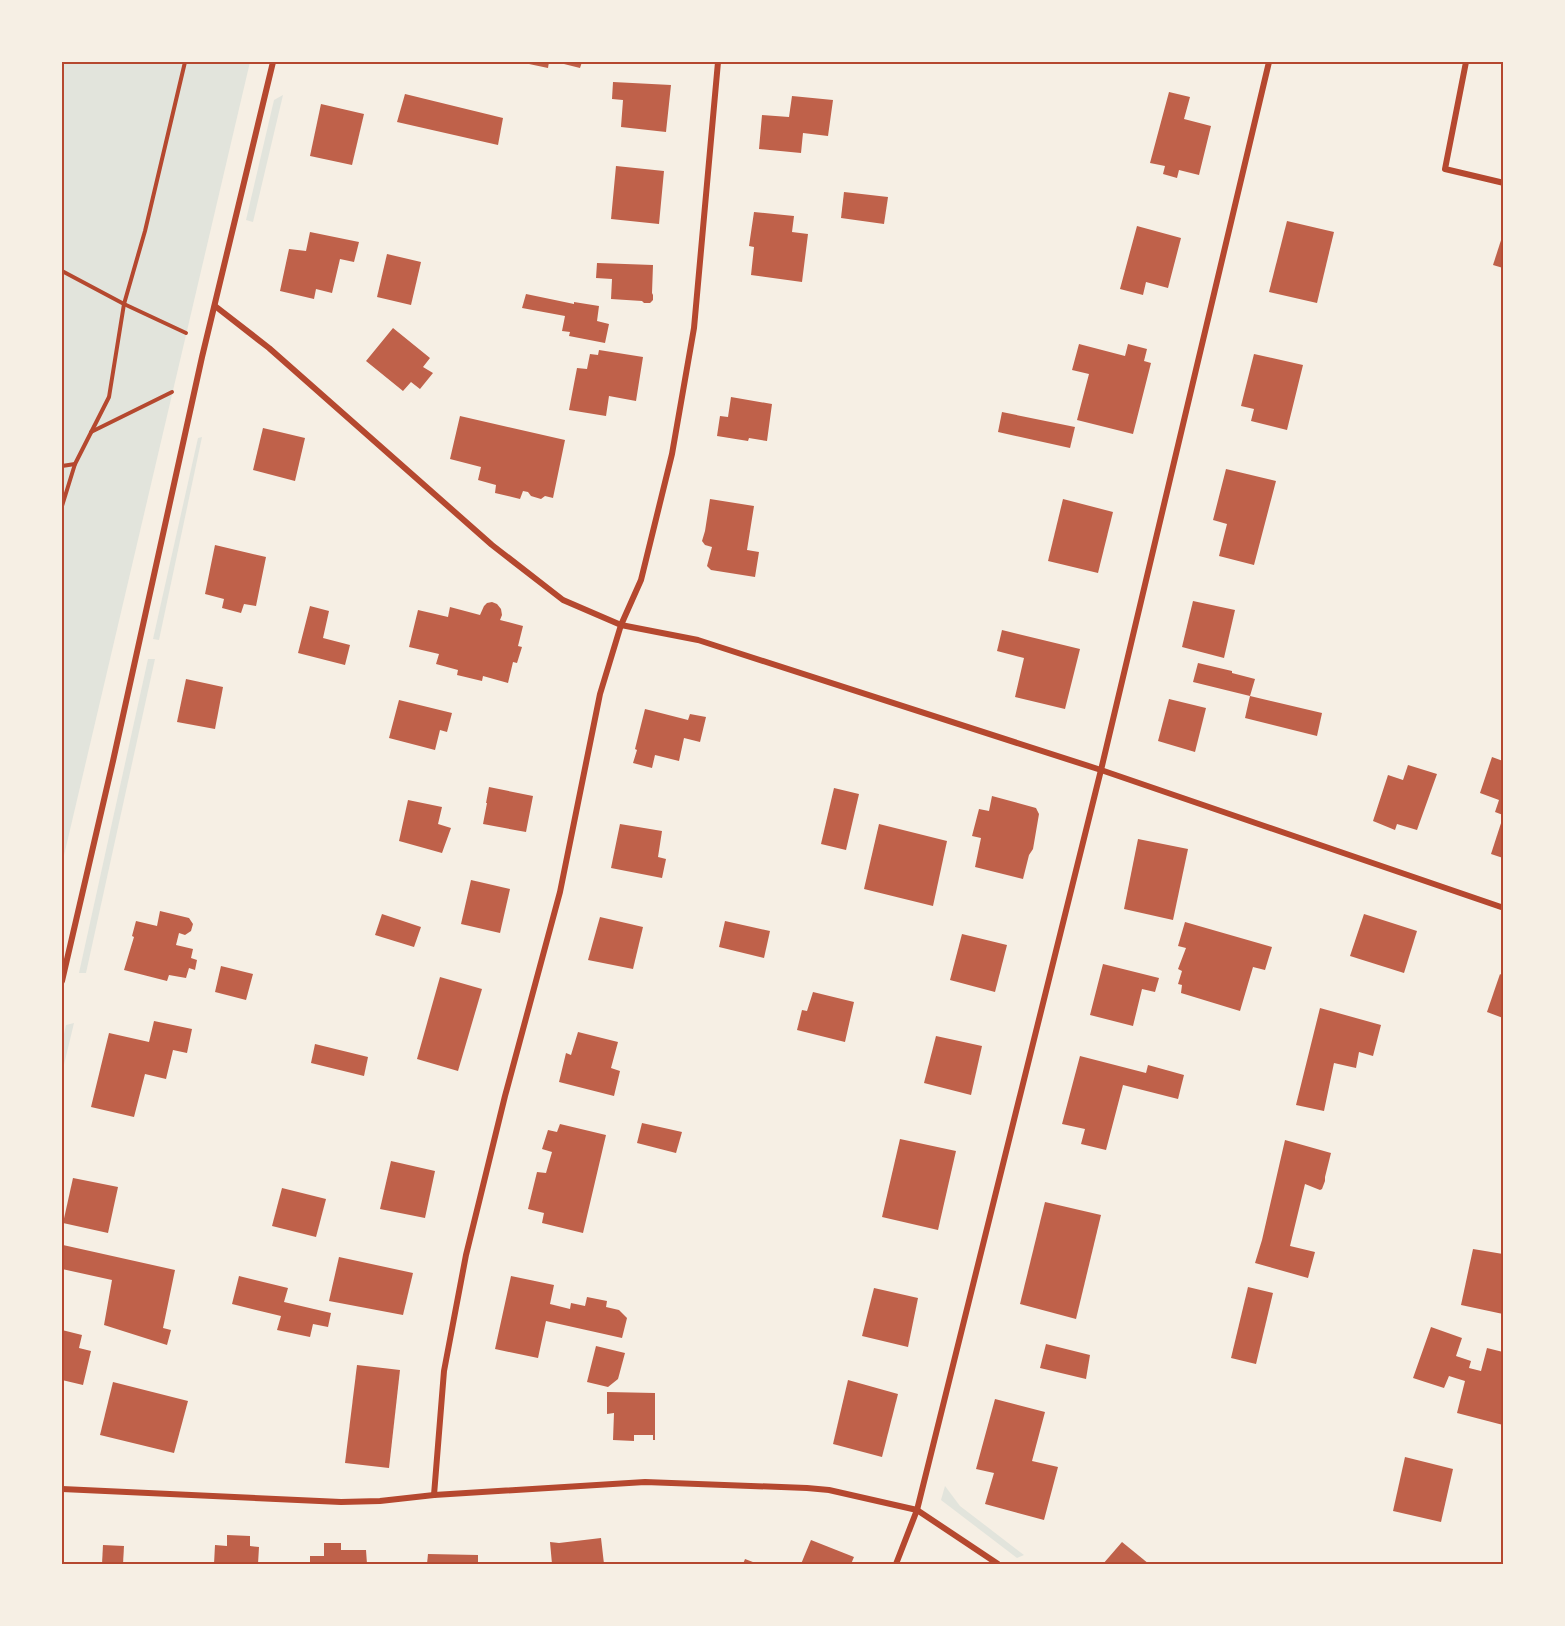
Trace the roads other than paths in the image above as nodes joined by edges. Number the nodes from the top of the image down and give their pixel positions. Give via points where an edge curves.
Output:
1 (273, 62) edge
2 (718, 62) edge
3 (1269, 62) edge
4 (1466, 62) edge
5 (1503, 183) edge
6 (214, 306) junction
7 (621, 625) junction
8 (1101, 770) junction
9 (1503, 908) edge
10 (62, 981) edge
11 (62, 1489) edge
12 (434, 1495) junction
13 (917, 1510) junction
14 (896, 1564) edge
15 (998, 1564) edge

1 - 6 street
2 - 7 street via 692,340 672,454 641,580
3 - 8 street
4 - 5 street via 1445,169
6 - 7 street via 269,348 492,545 563,600
6 - 10 street
7 - 8 street via 698,640
7 - 12 street via 600,694 560,892 466,1255 444,1371
8 - 9 street
8 - 13 street
11 - 12 street via 341,1502
12 - 13 street via 645,1482 828,1490
13 - 14 street
13 - 15 street

